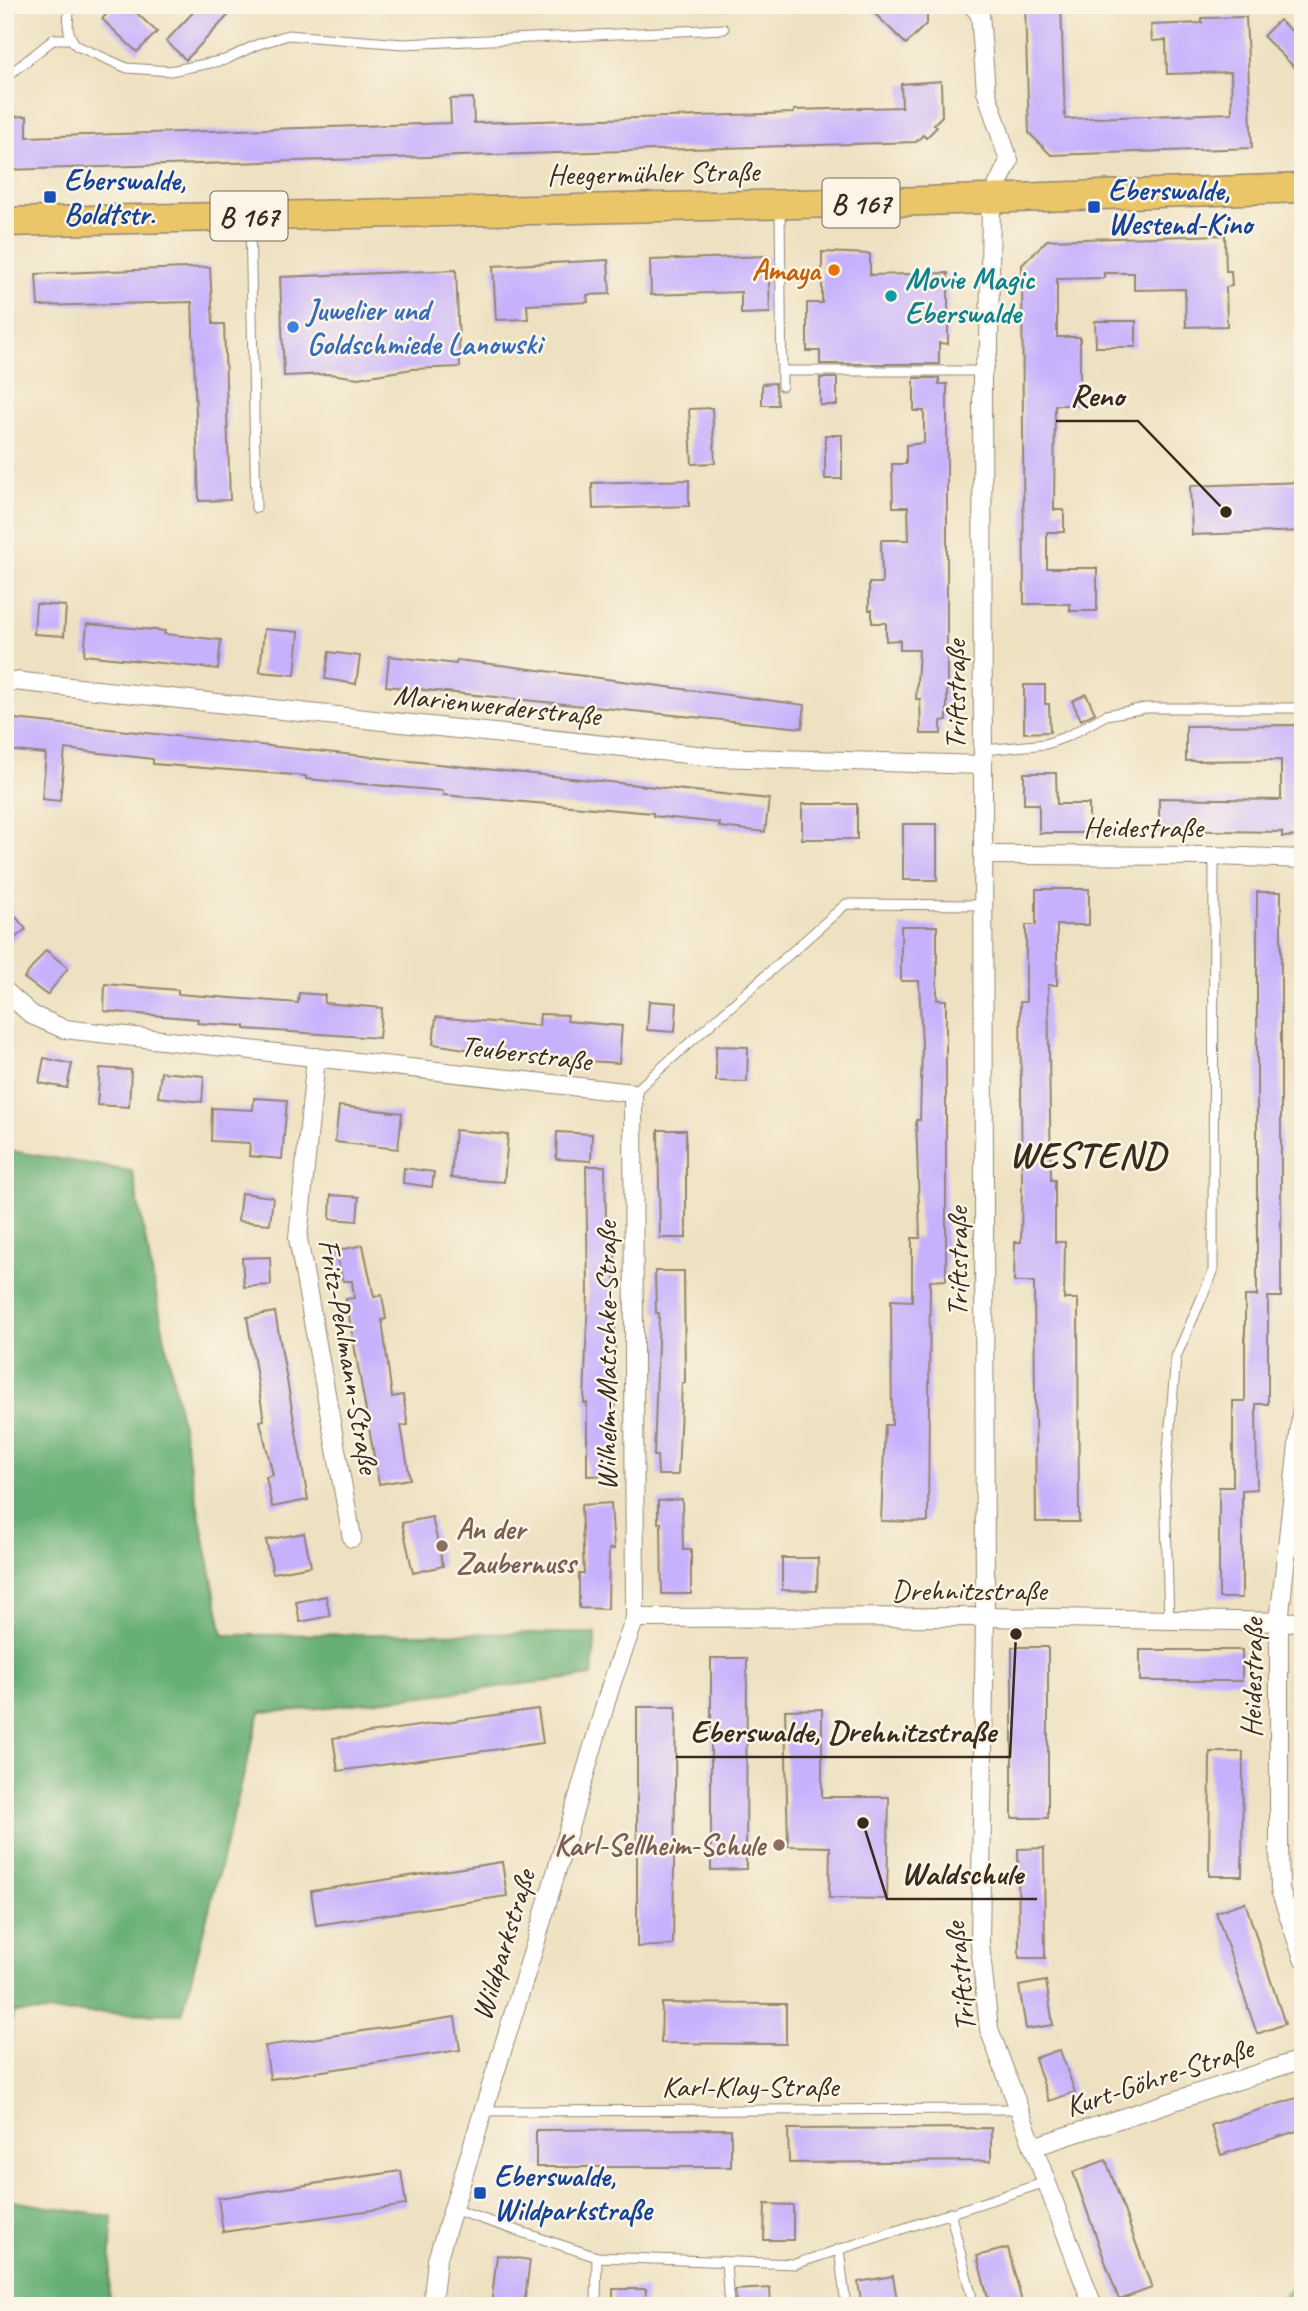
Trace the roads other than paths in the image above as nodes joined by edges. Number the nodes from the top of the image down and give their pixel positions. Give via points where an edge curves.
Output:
1 (71, 5) edge
2 (972, 5) edge
3 (724, 29) dead end
4 (70, 39) junction
5 (5, 78) edge
6 (1303, 188) edge
7 (992, 199) junction
8 (780, 204) junction
9 (250, 216) junction
10 (5, 222) edge
11 (782, 371) junction
12 (982, 371) junction
13 (782, 386) dead end
14 (256, 508) dead end
15 (5, 680) edge
16 (1303, 708) edge
17 (983, 758) junction
18 (984, 855) junction
19 (1213, 856) junction
20 (1303, 859) edge
21 (984, 905) junction
22 (5, 991) edge
23 (316, 1057) junction
24 (633, 1093) junction
25 (1303, 1397) edge
26 (352, 1538) dead end
27 (985, 1617) junction
28 (635, 1618) junction
29 (1169, 1622) junction
30 (1279, 1622) junction
31 (1303, 1622) edge
32 (1303, 1958) edge
33 (1303, 2059) edge
34 (1019, 2109) junction
35 (482, 2111) junction
36 (1033, 2147) junction
37 (1046, 2182) junction
38 (452, 2209) junction
39 (950, 2211) junction
40 (839, 2249) junction
41 (597, 2257) junction
42 (726, 2262) junction
43 (432, 2306) edge
44 (596, 2306) edge
45 (729, 2306) edge
46 (846, 2306) edge
47 (974, 2306) edge
48 (1093, 2306) edge

1 - 4 lane
2 - 7 street via 980,14 986,90 1009,161
3 - 4 lane via 403,44 288,35 225,61 170,71 127,68
4 - 5 lane via 54,39
6 - 7 main road, Heegermühler Straße / B 167
7 - 8 main road, Heegermühler Straße / B 167
7 - 12 street, Triftstraße via 989,347
8 - 9 main road, Heegermühler Straße / B 167
8 - 11 lane
9 - 10 main road, Heegermühler Straße / B 167
9 - 14 lane
11 - 12 lane
11 - 13 lane
12 - 17 street, Triftstraße
15 - 17 street, Marienwerderstraße via 715,757
16 - 17 lane via 1125,710 1046,744
17 - 18 street, Triftstraße
18 - 19 street, Heidestraße
18 - 21 street, Triftstraße
19 - 20 street, Heidestraße
19 - 29 lane via 1213,1272 1176,1357 1165,1484
21 - 24 lane via 846,904
21 - 27 street, Triftstraße
22 - 23 street, Teuberstraße via 32,1014 64,1029
23 - 24 street, Teuberstraße
23 - 26 street, Fritz-Pehlmann-Straße via 298,1238
24 - 28 street, Wilhelm-Matschke-Straße
25 - 30 street, Heidestraße
27 - 28 street, Drehnitzstraße
27 - 29 street, Drehnitzstraße
27 - 34 street, Triftstraße via 980,1944 989,2029
28 - 35 street, Wildparkstraße
29 - 30 street, Drehnitzstraße
30 - 31 street, Drehnitzstraße
30 - 32 street, Heidestraße via 1280,1890
33 - 36 street, Kurt-Göhre-Straße
34 - 35 lane, Karl-Klay-Straße
34 - 36 street, Triftstraße
35 - 38 street, Wildparkstraße
36 - 37 street, Triftstraße
37 - 39 lane
37 - 48 street, Triftstraße
38 - 41 lane
38 - 43 street, Wildparkstraße via 437,2260
39 - 40 lane
39 - 47 lane
40 - 42 lane via 795,2264
40 - 46 lane
41 - 42 lane
41 - 44 lane
42 - 45 lane

